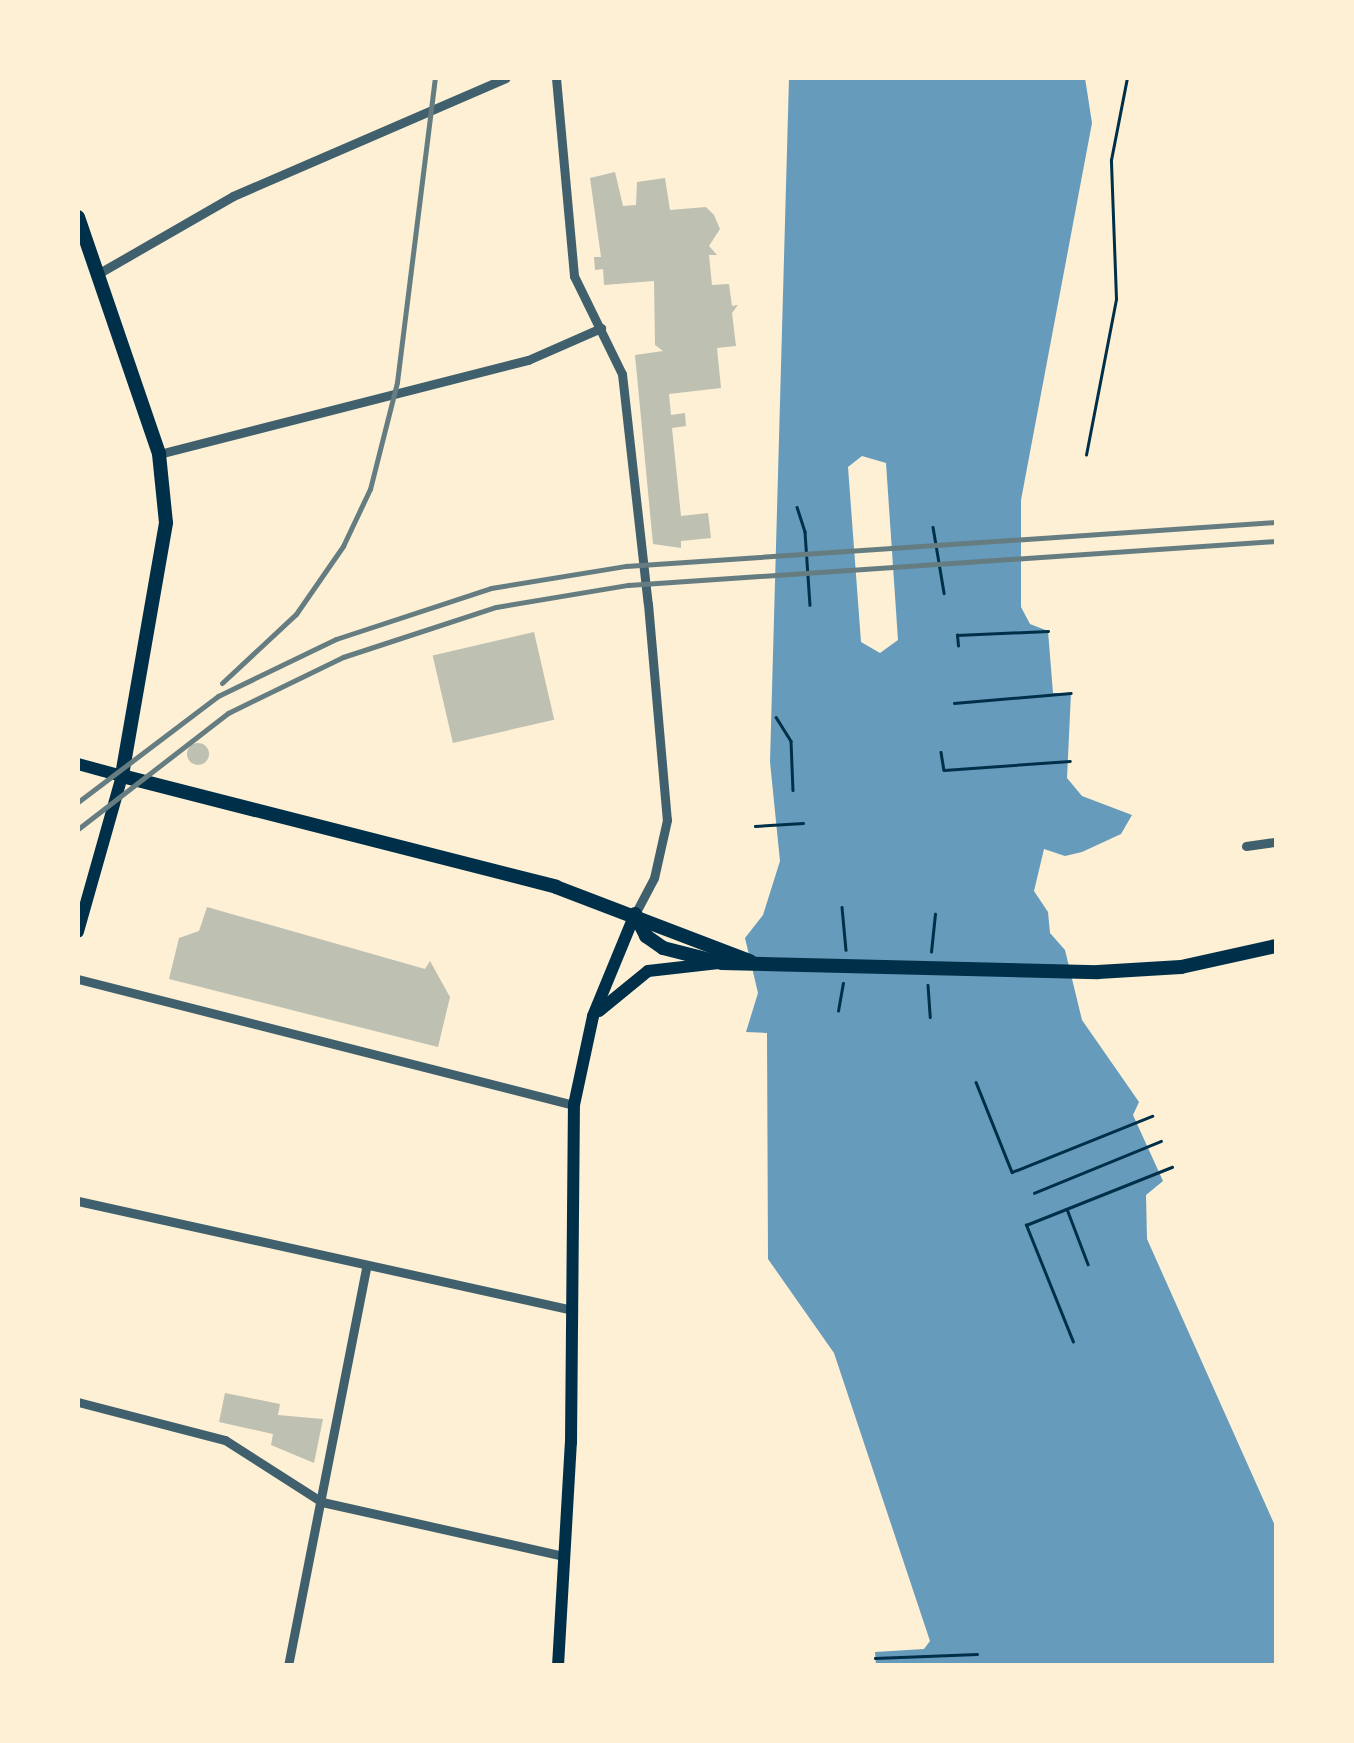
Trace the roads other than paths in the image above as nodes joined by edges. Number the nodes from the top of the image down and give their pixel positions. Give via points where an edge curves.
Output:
1 (506, 78) edge
2 (556, 78) edge
3 (78, 217) edge
4 (101, 272) junction
5 (601, 328) junction
6 (159, 454) junction
7 (78, 764) edge
8 (122, 776) junction
9 (1276, 842) edge
10 (1246, 846) dead end
11 (636, 914) junction
12 (78, 932) edge
13 (1276, 946) edge
14 (750, 961) junction
15 (722, 963) junction
16 (78, 979) edge
17 (593, 1016) junction
18 (574, 1105) junction
19 (78, 1201) edge
20 (366, 1268) junction
21 (572, 1310) junction
22 (78, 1402) edge
23 (322, 1502) junction
24 (564, 1556) junction
25 (288, 1666) edge
26 (558, 1666) edge

1 - 4 street via 233,196
2 - 5 street via 574,276
3 - 4 main road
4 - 6 main road
5 - 6 street via 528,360
5 - 11 street via 622,374 667,820 654,878
6 - 8 main road via 166,522 162,565
7 - 8 main road
8 - 11 main road
8 - 12 main road
9 - 10 street
11 - 14 main road
11 - 15 main road via 654,942 684,957
11 - 17 main road
13 - 14 main road via 1181,967 1098,972
14 - 15 main road
15 - 17 main road via 648,972
16 - 18 street
17 - 18 main road
18 - 21 main road
19 - 20 street
20 - 21 street
20 - 23 street
21 - 24 main road
22 - 23 street via 225,1440
23 - 24 street
23 - 25 street
24 - 26 main road

